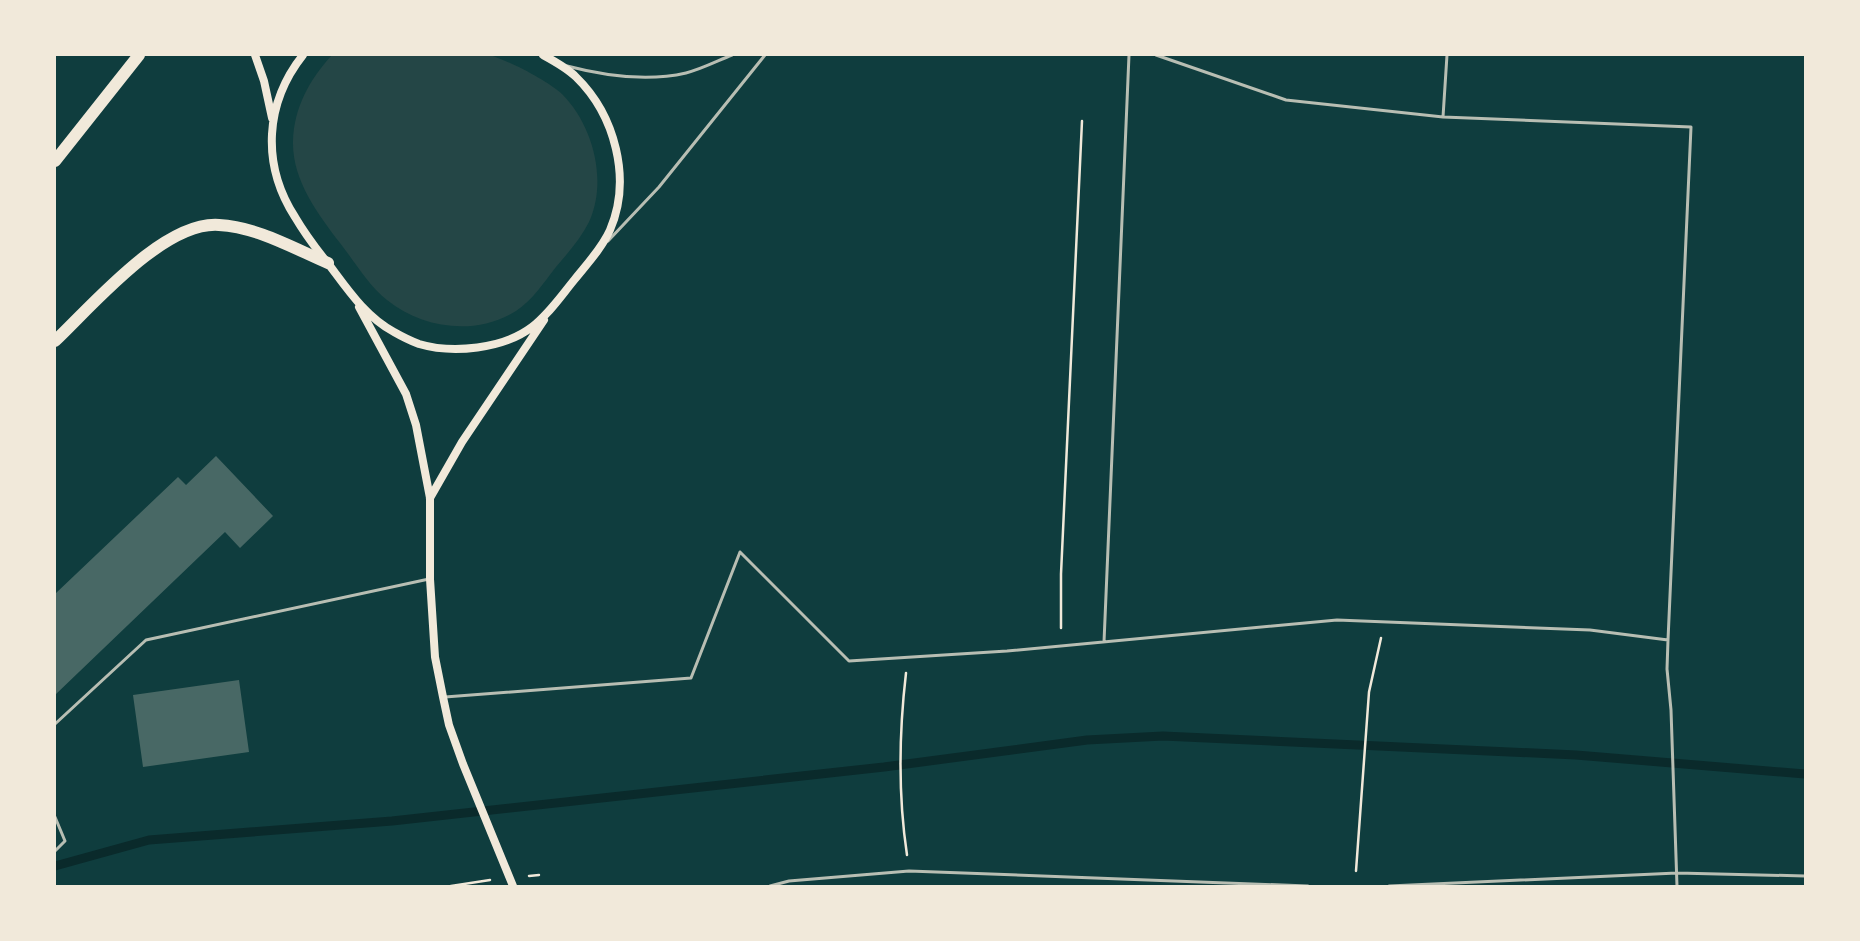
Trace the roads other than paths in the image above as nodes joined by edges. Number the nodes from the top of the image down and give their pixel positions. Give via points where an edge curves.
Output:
1 (139, 55) edge
2 (255, 55) edge
3 (303, 55) edge
4 (543, 55) edge
5 (732, 55) edge
6 (766, 55) edge
7 (1129, 55) edge
8 (1156, 55) edge
9 (1447, 55) edge
10 (556, 63) junction
11 (273, 118) junction
12 (1443, 118) junction
13 (55, 160) edge
14 (594, 255) junction
15 (328, 263) junction
16 (354, 298) junction
17 (550, 310) junction
18 (55, 341) edge
19 (430, 498) junction
20 (430, 579) junction
21 (1668, 640) junction
22 (1104, 642) junction
23 (443, 697) junction
24 (55, 724) edge
25 (55, 817) edge
26 (55, 851) edge
27 (1677, 873) junction
28 (1805, 876) edge
29 (513, 886) edge
30 (770, 886) edge
31 (1308, 886) edge
32 (1389, 886) edge
33 (1677, 886) edge

1 - 13 highway
2 - 11 main road
3 - 11 main road via 290,70 279,95
4 - 10 main road
5 - 10 lane via 687,73 664,77 614,76
6 - 14 lane via 659,187
7 - 22 lane
8 - 12 lane via 1286,100
9 - 12 lane
10 - 14 main road via 576,76 606,118 620,173 610,230
11 - 15 main road via 271,144 281,190 307,236
12 - 21 lane via 1691,127
14 - 17 main road
15 - 16 main road
15 - 18 highway via 241,228 218,224 196,228 175,236 135,264
16 - 17 main road via 371,316 392,331 419,344 449,348 477,348 505,342 531,328
16 - 19 main road via 406,394 416,425
17 - 19 main road via 462,442
19 - 20 main road
20 - 23 main road via 435,657
20 - 24 lane via 146,640
21 - 22 lane via 1590,630 1337,620
21 - 27 lane via 1667,669
22 - 23 lane via 849,661 740,552 691,678
23 - 29 main road via 449,725
25 - 26 lane via 66,841
27 - 28 lane
27 - 32 lane
27 - 33 lane
30 - 31 lane via 789,881 909,871

